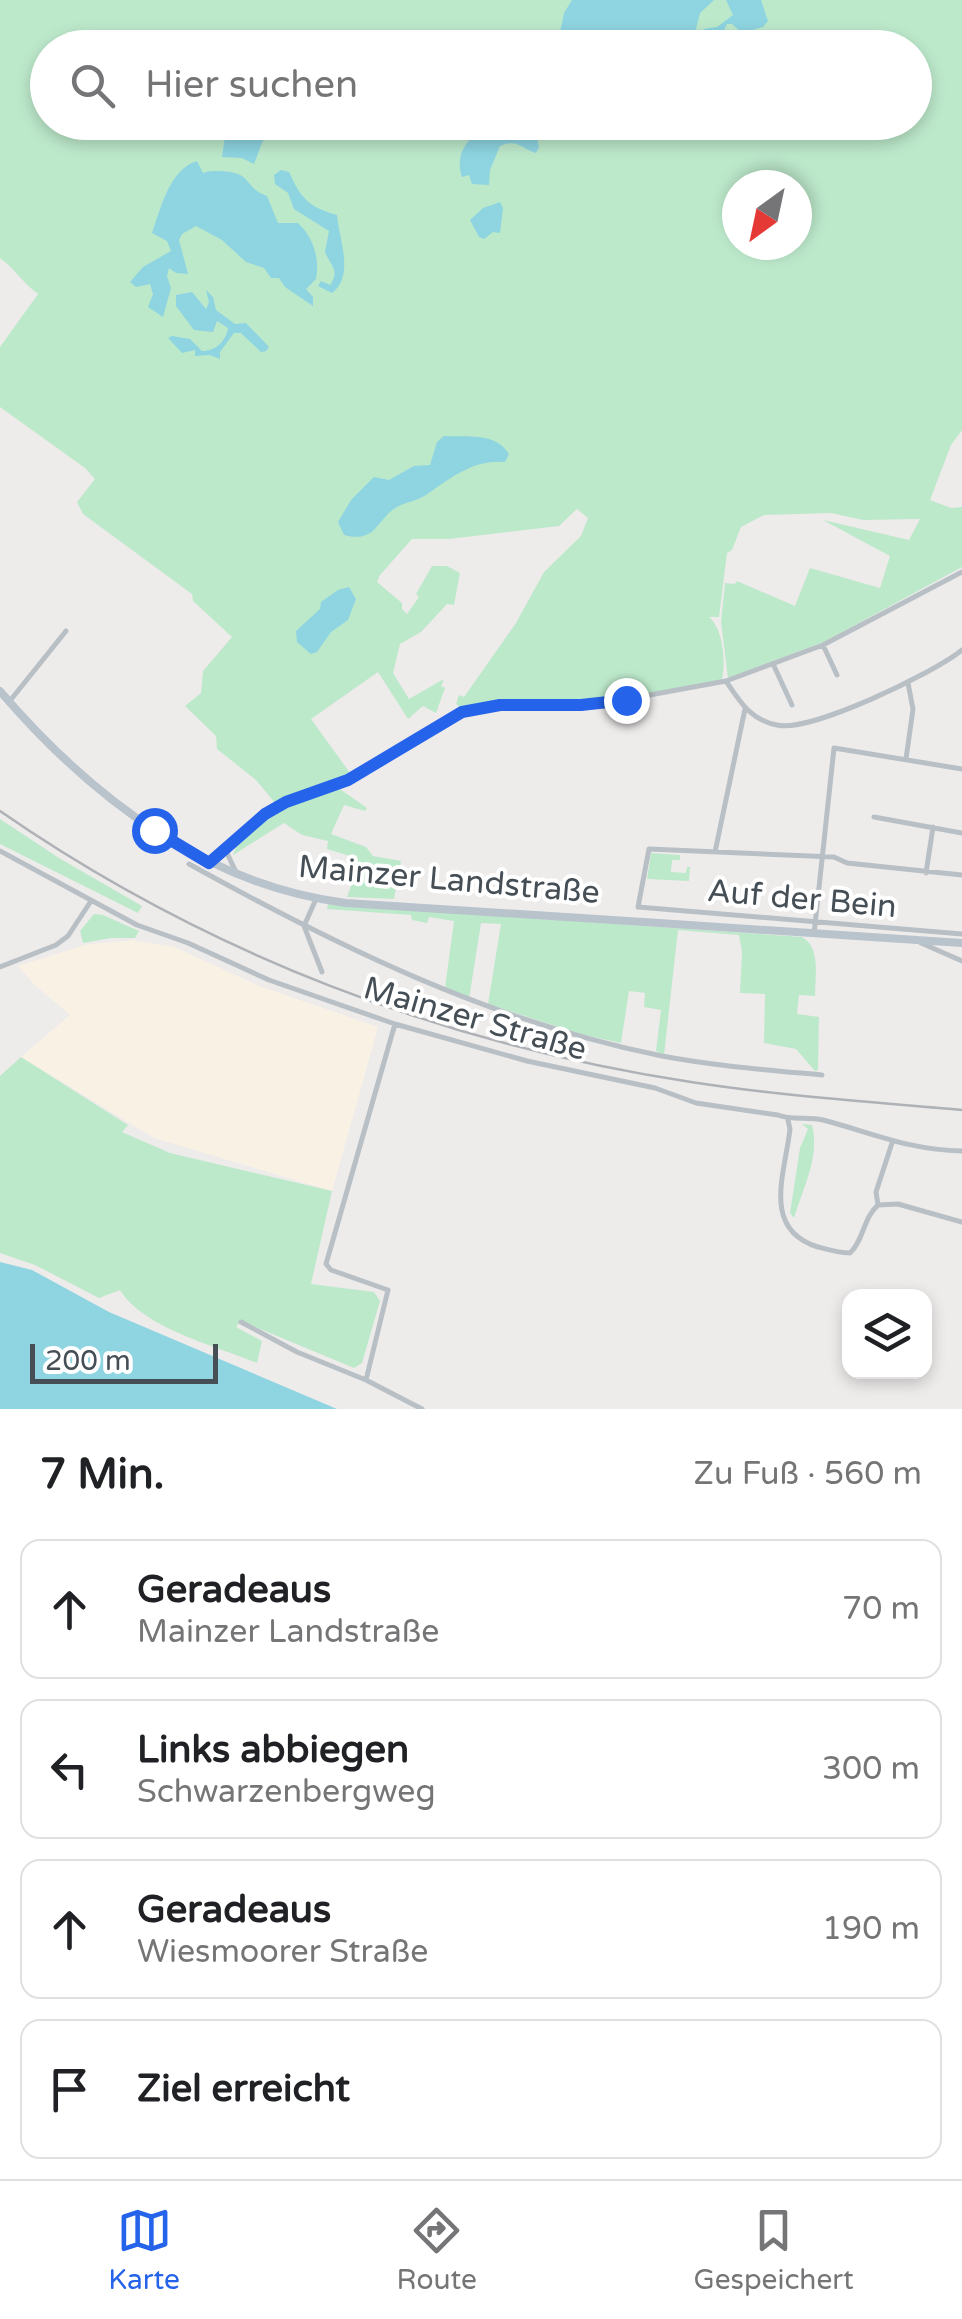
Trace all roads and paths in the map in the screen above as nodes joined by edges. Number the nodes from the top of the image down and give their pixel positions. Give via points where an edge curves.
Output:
1 (962, 572) edge
2 (66, 631) dead end
3 (823, 645) junction
4 (962, 650) edge
5 (774, 666) junction
6 (837, 675) dead end
7 (726, 682) junction
8 (908, 683) junction
9 (0, 691) edge
10 (9, 702) junction
11 (792, 705) dead end
12 (746, 709) junction
13 (906, 759) junction
14 (962, 769) edge
15 (874, 817) dead end
16 (933, 826) junction
17 (962, 834) edge
18 (225, 849) junction
19 (0, 850) edge
20 (715, 852) junction
21 (822, 856) junction
22 (209, 863) junction
23 (190, 864) dead end
24 (926, 873) junction
25 (962, 876) edge
26 (242, 878) junction
27 (316, 899) junction
28 (91, 901) junction
29 (815, 923) junction
30 (304, 926) junction
31 (814, 934) junction
32 (962, 934) edge
33 (914, 940) junction
34 (962, 944) edge
35 (962, 960) edge
36 (0, 967) edge
37 (322, 972) dead end
38 (396, 1024) junction
39 (822, 1074) dead end
40 (788, 1120) junction
41 (892, 1143) junction
42 (962, 1151) edge
43 (878, 1206) junction
44 (962, 1222) edge
45 (242, 1322) dead end
46 (366, 1380) junction
47 (422, 1409) edge

1 - 3 street
2 - 10 street
3 - 5 street
3 - 6 street
4 - 8 street
5 - 7 street
5 - 11 street
7 - 12 street
7 - 18 street via 594,704 481,707 447,719 348,780 286,802
8 - 12 street via 789,727
8 - 13 street via 914,708
9 - 10 main road, Mainzer Landstraße
10 - 22 main road, Mainzer Landstraße via 124,808
12 - 20 street
13 - 14 street
13 - 21 street via 834,748
15 - 16 street
16 - 17 street
16 - 24 street
18 - 22 street
18 - 26 street
19 - 28 street, Mainzer Straße
20 - 21 street
20 - 29 street, Auf der Bein via 649,849 638,907
21 - 24 street
21 - 29 street
22 - 26 main road, Mainzer Landstraße
23 - 30 street
24 - 25 street
26 - 27 main road, Mainzer Landstraße
27 - 30 street
27 - 31 main road, Mainzer Landstraße
28 - 36 street via 56,945
28 - 38 street, Mainzer Straße via 270,980
29 - 31 street
29 - 32 street, Auf der Bein
30 - 37 street
30 - 39 street via 442,990 582,1037 712,1064
31 - 33 main road, Mainzer Landstraße
33 - 34 main road, Mainzer Landstraße
33 - 35 street
38 - 40 street, Mainzer Straße via 527,1062
38 - 46 street via 326,1264 388,1290
40 - 41 street, Mainzer Straße via 824,1120
40 - 43 street via 780,1204 787,1227 807,1244 840,1253 855,1249
41 - 42 street, Mainzer Straße
41 - 43 street
43 - 44 street via 898,1204
45 - 46 street
46 - 47 street

